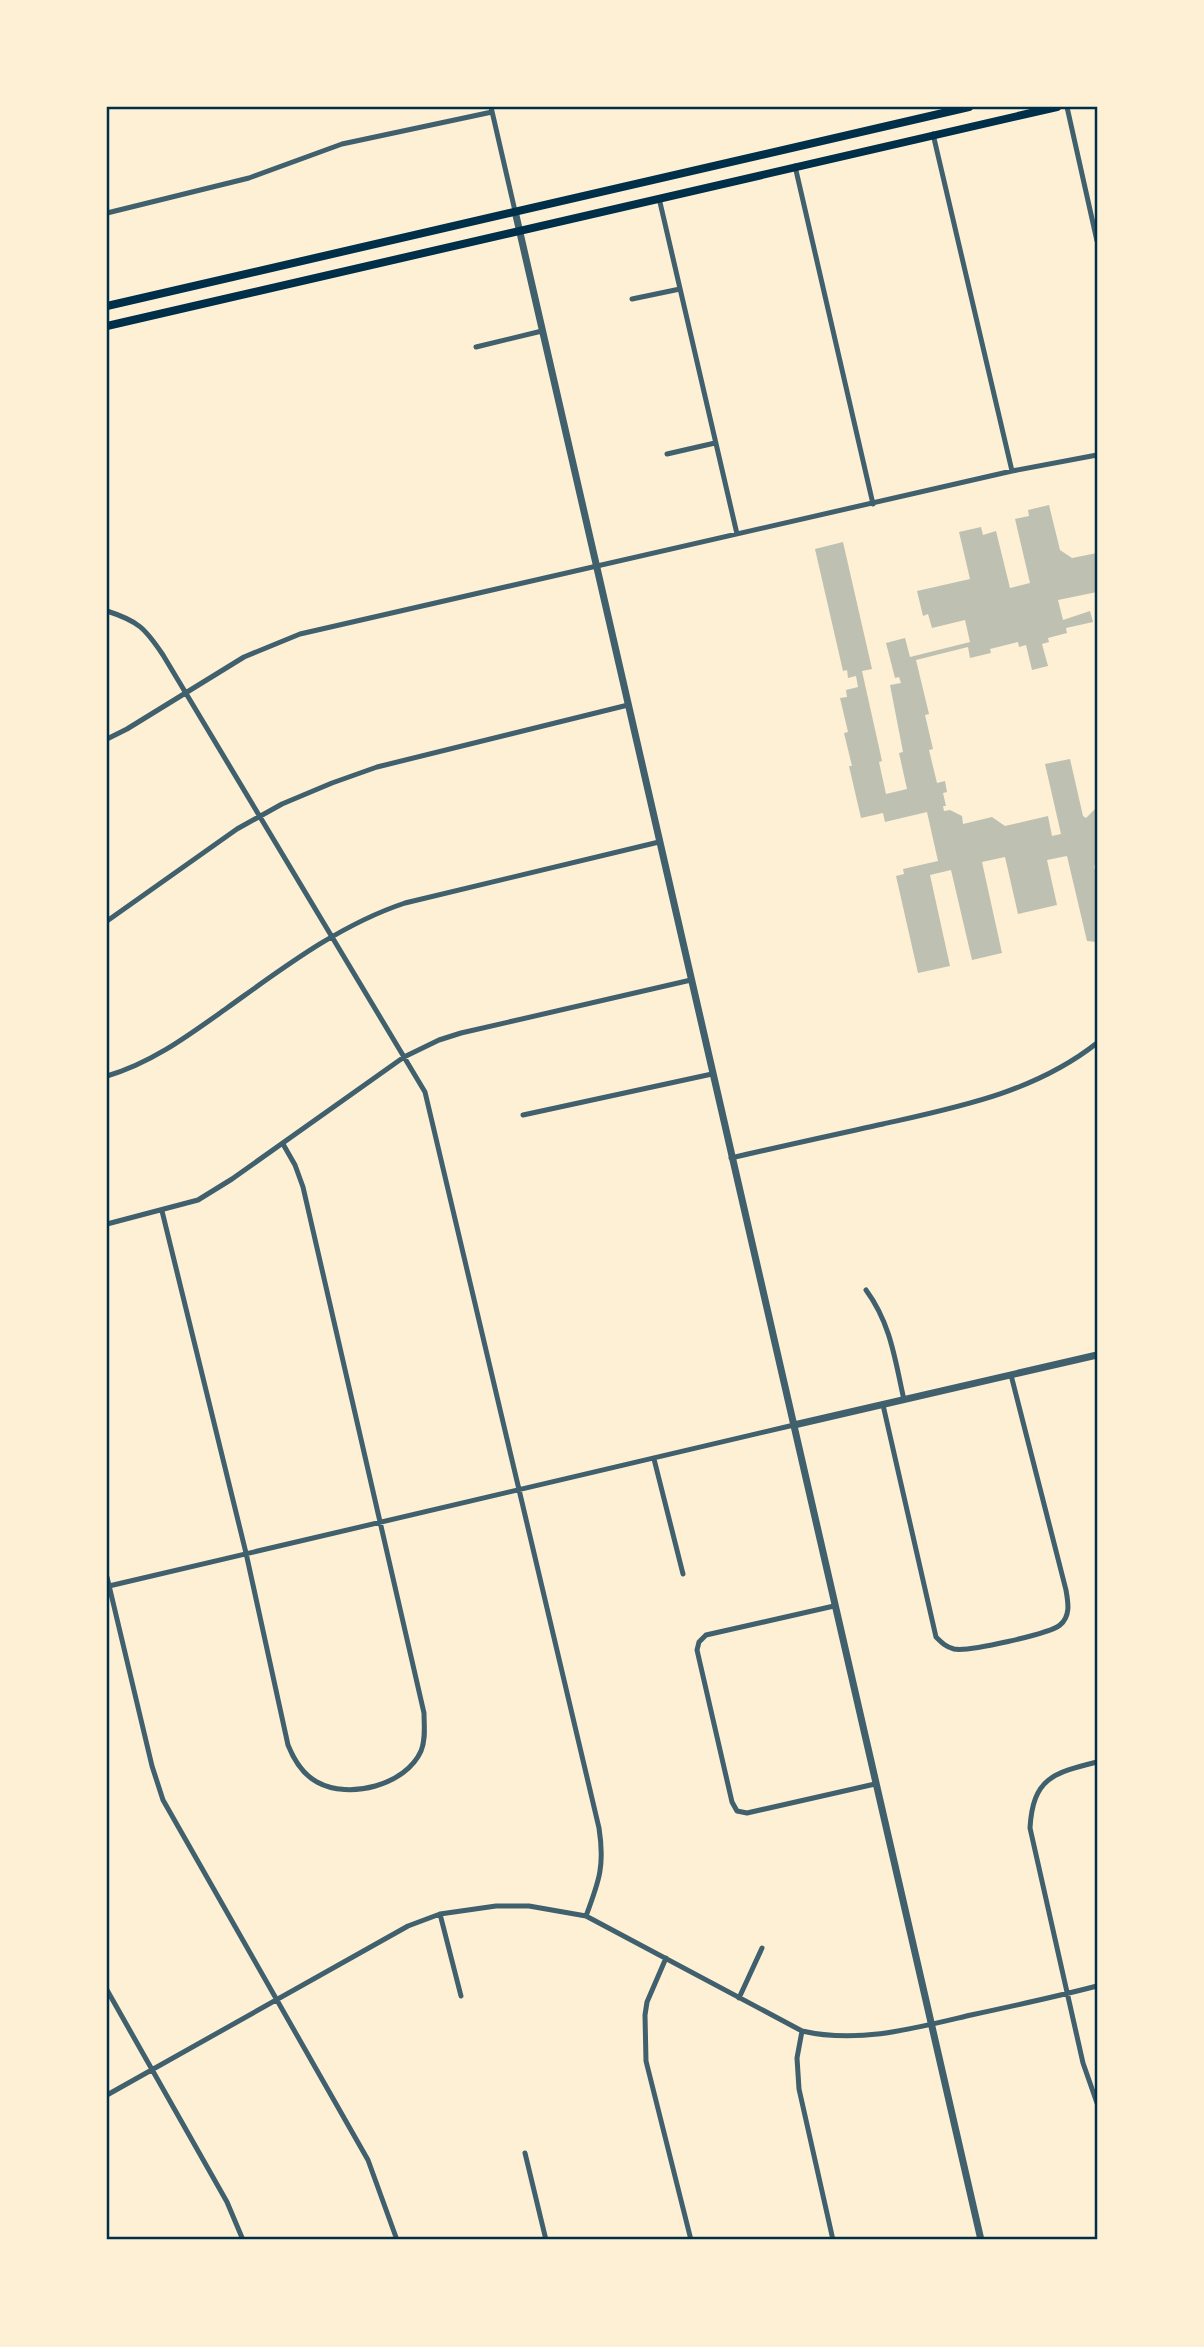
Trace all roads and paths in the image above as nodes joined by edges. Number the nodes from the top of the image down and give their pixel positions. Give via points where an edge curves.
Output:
1 (969, 107) edge
2 (1057, 107) edge
3 (1067, 107) edge
4 (491, 110) edge
5 (933, 134) junction
6 (795, 166) junction
7 (659, 198) junction
8 (515, 211) junction
9 (107, 214) edge
10 (519, 229) junction
11 (1097, 241) edge
12 (680, 289) junction
13 (632, 299) dead end
14 (107, 306) edge
15 (107, 326) edge
16 (542, 331) junction
17 (476, 347) dead end
18 (715, 443) junction
19 (667, 454) dead end
20 (1097, 455) edge
21 (1012, 471) junction
22 (873, 504) junction
23 (737, 534) junction
24 (596, 568) junction
25 (107, 611) edge
26 (186, 693) junction
27 (628, 705) junction
28 (107, 738) edge
29 (260, 817) junction
30 (659, 842) junction
31 (107, 921) edge
32 (332, 936) junction
33 (691, 980) junction
34 (1097, 1043) edge
35 (404, 1057) junction
36 (712, 1074) junction
37 (107, 1076) edge
38 (523, 1115) dead end
39 (283, 1144) junction
40 (731, 1158) junction
41 (162, 1211) junction
42 (107, 1224) edge
43 (866, 1290) dead end
44 (1097, 1355) edge
45 (1011, 1375) junction
46 (904, 1400) junction
47 (883, 1405) junction
48 (794, 1425) junction
49 (654, 1458) junction
50 (520, 1489) junction
51 (379, 1523) junction
52 (246, 1553) junction
53 (683, 1574) dead end
54 (107, 1577) edge
55 (109, 1586) junction
56 (834, 1606) junction
57 (1097, 1762) edge
58 (875, 1784) junction
59 (440, 1914) junction
60 (586, 1916) junction
61 (762, 1948) dead end
62 (666, 1958) junction
63 (1097, 1986) edge
64 (107, 1990) edge
65 (1068, 1994) junction
66 (461, 1996) dead end
67 (739, 1998) junction
68 (276, 2001) junction
69 (931, 2024) junction
70 (802, 2031) junction
71 (152, 2070) junction
72 (107, 2095) edge
73 (1097, 2103) edge
74 (525, 2153) dead end
75 (243, 2240) edge
76 (397, 2240) edge
77 (546, 2240) edge
78 (691, 2240) edge
79 (833, 2240) edge
80 (981, 2240) edge

1 - 8 main road
2 - 5 main road
3 - 11 street
4 - 8 street
4 - 9 street via 342,144 257,175
5 - 6 main road
5 - 21 street
6 - 7 main road
6 - 22 street
7 - 10 main road
7 - 12 street
8 - 10 street
8 - 14 main road
10 - 15 main road
10 - 16 street
12 - 13 street
12 - 18 street
16 - 17 street
16 - 24 street
18 - 19 street
18 - 23 street
20 - 21 street
21 - 22 street
22 - 23 street
23 - 24 street
24 - 26 street via 300,634 244,657
24 - 27 street
25 - 26 street via 145,629
26 - 28 street
26 - 29 street
27 - 29 street via 377,767
27 - 30 street
29 - 31 street
29 - 32 street
30 - 32 street via 405,903
30 - 33 street
32 - 35 street
32 - 37 street via 175,1046
33 - 35 street via 461,1033
33 - 36 street
34 - 40 street via 1043,1077 1006,1093
35 - 39 street
35 - 50 street via 431,1108
36 - 38 street
36 - 40 street
39 - 41 street via 198,1200
39 - 51 street via 303,1187
40 - 48 street
41 - 42 street
41 - 52 street
43 - 46 street via 880,1308 888,1330
44 - 45 street
45 - 46 street
45 - 47 street via 1069,1609 1060,1625 1004,1642 966,1650 944,1645 936,1637
46 - 47 street
47 - 48 street
48 - 49 street
48 - 56 street
49 - 50 street
49 - 53 street
50 - 51 street
50 - 60 street via 603,1853
51 - 52 street
51 - 52 street via 420,1693 425,1734 421,1750 407,1770 398,1778 370,1786 329,1788 295,1761
52 - 55 street
54 - 55 street
55 - 68 street via 163,1800
56 - 58 street
56 - 58 street via 706,1635 696,1650 737,1811 747,1813
57 - 65 street via 1060,1771 1039,1787 1031,1809 1030,1828
58 - 69 street
59 - 60 street via 529,1906
59 - 66 street
59 - 68 street via 366,1948
60 - 62 street
61 - 67 street
62 - 67 street
62 - 78 street via 647,2002 646,2061
63 - 65 street
64 - 71 street
65 - 69 street
65 - 73 street
67 - 70 street
68 - 71 street
68 - 76 street via 368,2160
69 - 70 street via 869,2036
69 - 80 street
70 - 79 street via 797,2058 799,2089
71 - 72 street
71 - 75 street via 227,2202
74 - 77 street

